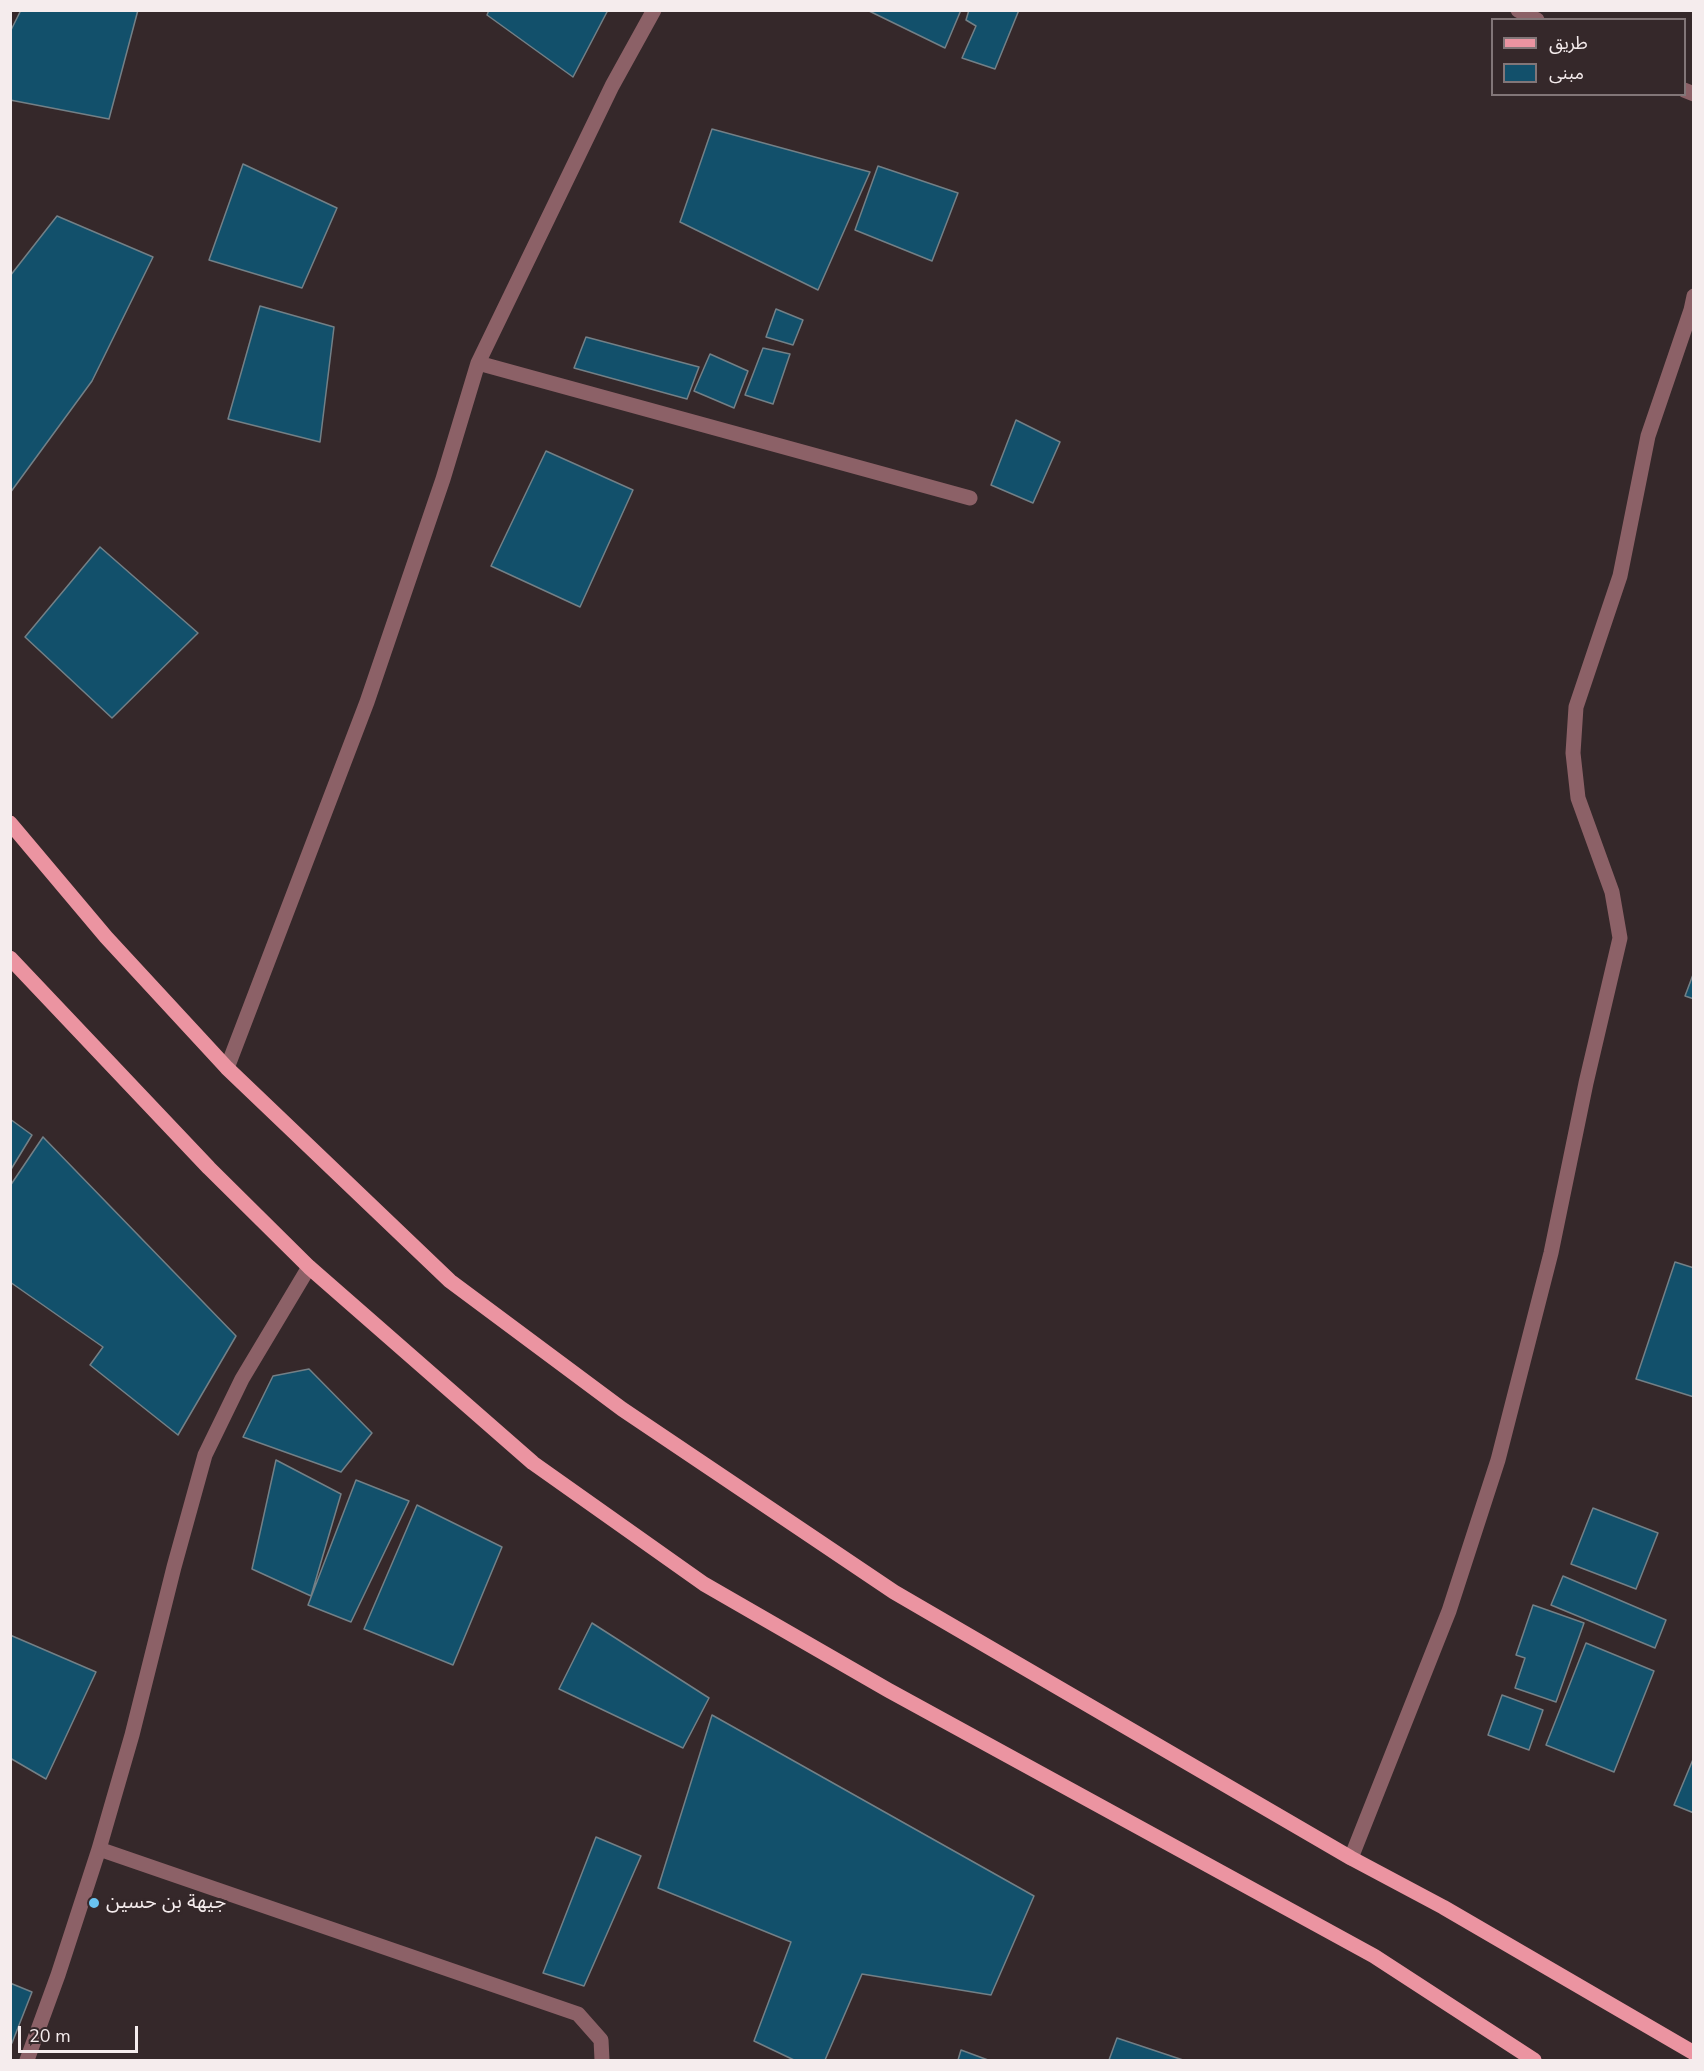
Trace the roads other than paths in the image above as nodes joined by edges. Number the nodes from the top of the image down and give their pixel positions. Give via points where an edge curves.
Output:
1 (654, 10) edge
2 (1518, 10) edge
3 (1533, 18) edge
4 (1694, 296) edge
5 (478, 363) junction
6 (970, 498) dead end
7 (10, 823) edge
8 (10, 958) edge
9 (227, 1068) junction
10 (309, 1267) junction
11 (99, 1849) junction
12 (1351, 1858) junction
13 (1694, 2053) edge
14 (27, 2061) edge
15 (602, 2061) edge
16 (1534, 2061) edge

1 - 5 street via 612,86
2 - 3 street
4 - 12 street via 1648,436 1620,576 1576,707 1573,753 1578,798 1612,892 1620,938 1551,1253 1498,1461 1449,1611
5 - 6 street
5 - 9 street via 367,702
7 - 9 main road via 106,937
8 - 10 main road via 209,1168
9 - 12 main road via 450,1281 622,1409 894,1592
10 - 11 street via 242,1379 205,1455
10 - 16 main road via 533,1463 704,1584 888,1690 1374,1956
11 - 14 street
11 - 15 street via 578,2014 601,2040
12 - 13 main road

